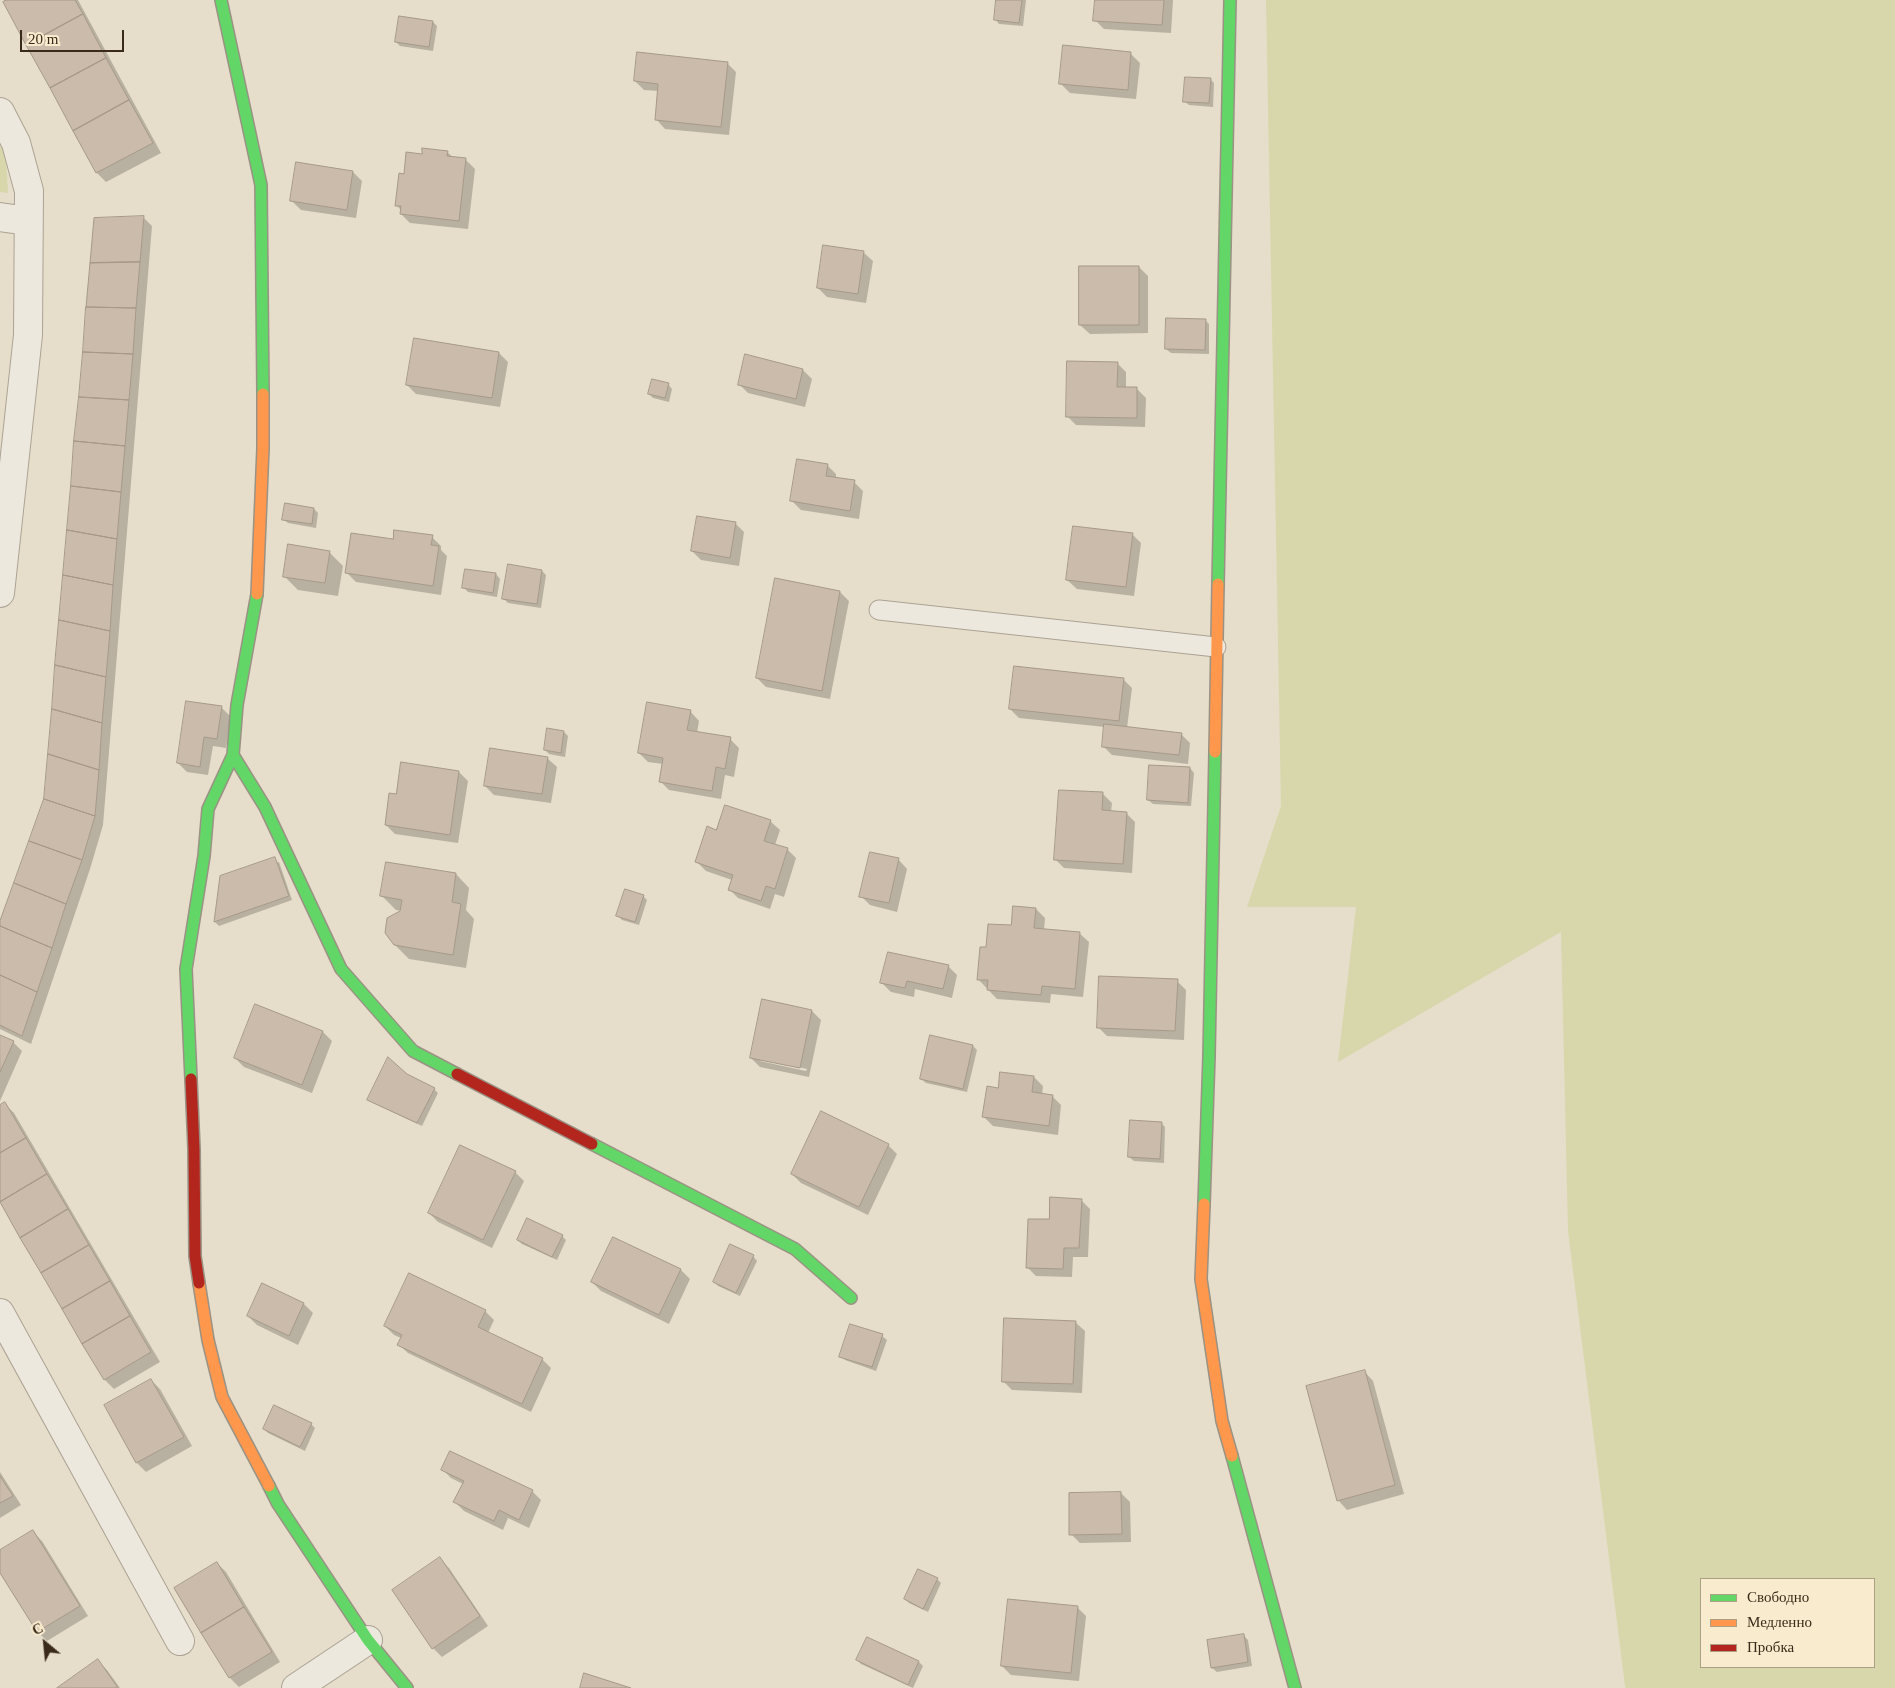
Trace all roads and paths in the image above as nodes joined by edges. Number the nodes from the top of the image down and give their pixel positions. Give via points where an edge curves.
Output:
1 (222, 0) edge
2 (1230, 0) edge
3 (0, 112) edge
4 (0, 217) edge
5 (28, 221) junction
6 (0, 593) edge
7 (879, 610) dead end
8 (1216, 647) junction
9 (233, 755) junction
10 (851, 1298) dead end
11 (0, 1313) edge
12 (368, 1640) junction
13 (180, 1641) dead end
14 (296, 1688) edge
15 (407, 1688) edge
16 (1295, 1688) edge

1 - 9 street via 261,185 263,308 258,589 237,706
2 - 8 street
3 - 5 street via 16,143 29,191
4 - 5 street
5 - 6 street via 28,335
7 - 8 lane
8 - 16 street via 1209,1056 1201,1279 1222,1421
9 - 10 street via 265,807 341,969 413,1051 795,1249
9 - 12 street via 208,809 186,969 197,1266 208,1340 222,1397 278,1504
11 - 13 street
12 - 14 street
12 - 15 street

